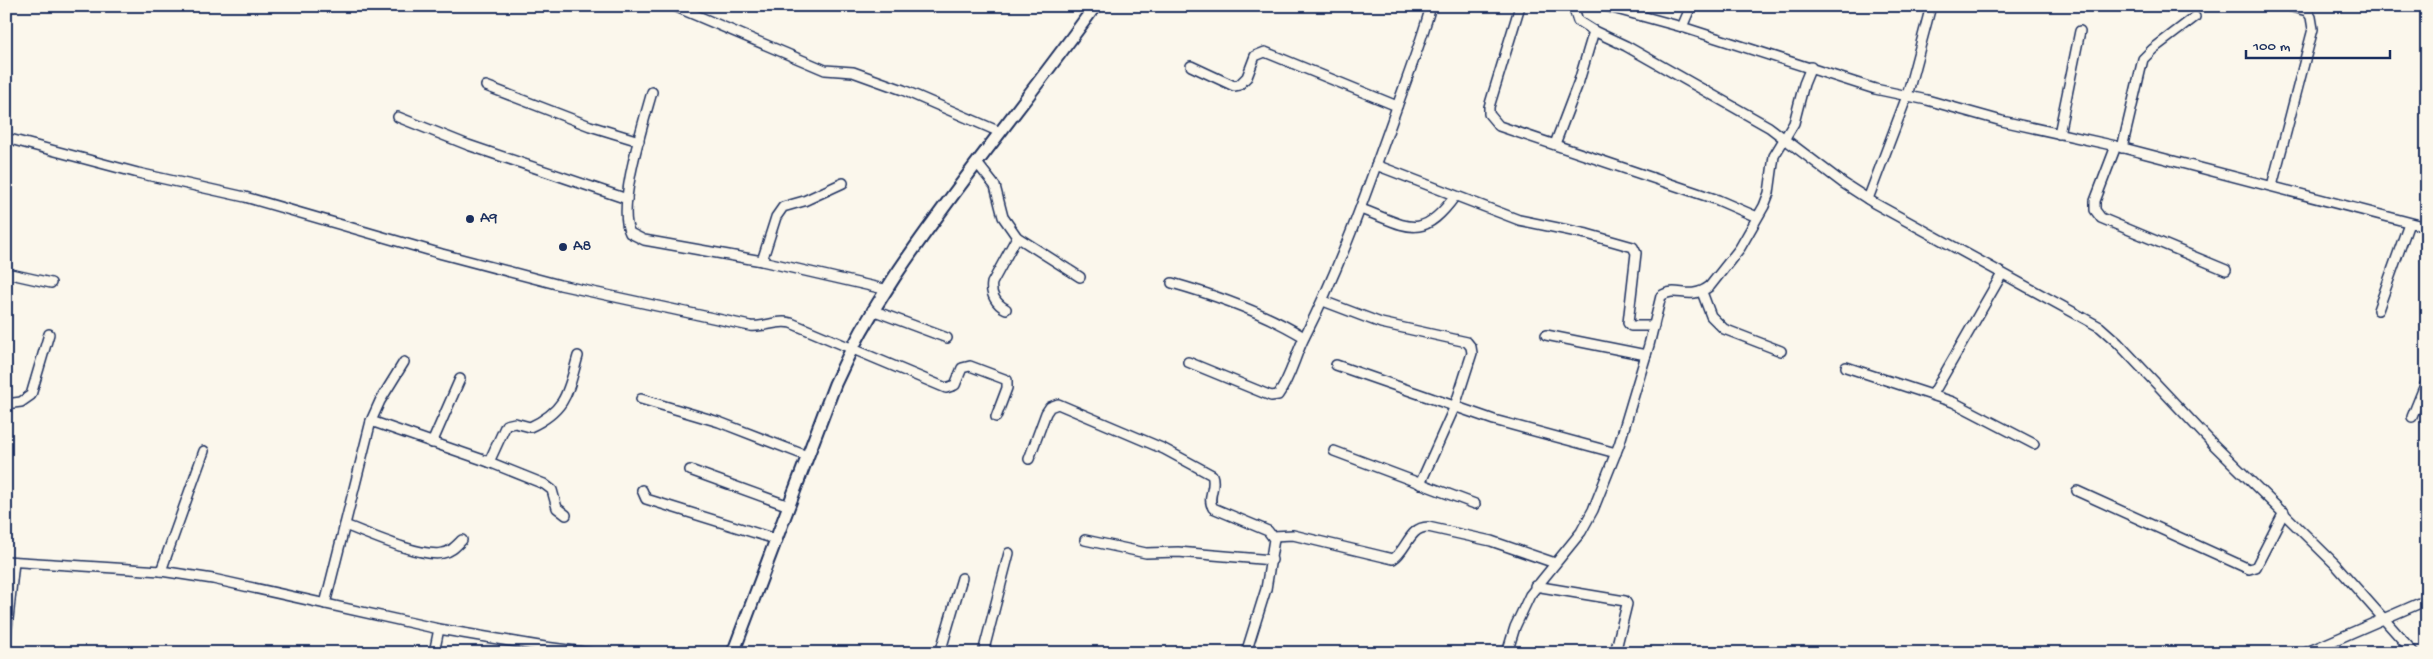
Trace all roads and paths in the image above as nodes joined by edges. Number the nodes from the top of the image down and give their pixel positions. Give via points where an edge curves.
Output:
1 (674, 6) edge
2 (1095, 6) edge
3 (1431, 6) edge
4 (1520, 6) edge
5 (1573, 6) edge
6 (1605, 6) edge
7 (1690, 6) edge
8 (1931, 6) edge
9 (2288, 6) edge
10 (2195, 16) dead end
11 (1682, 27) junction
12 (1594, 31) junction
13 (2080, 31) dead end
14 (1191, 66) dead end
15 (1811, 67) junction
16 (486, 86) dead end
17 (652, 92) dead end
18 (1907, 96) junction
19 (1397, 106) junction
20 (398, 117) dead end
21 (1000, 132) junction
22 (2059, 134) junction
23 (6, 138) edge
24 (1785, 138) junction
25 (639, 141) junction
26 (1555, 144) junction
27 (2119, 147) junction
28 (977, 163) junction
29 (1376, 166) junction
30 (843, 183) dead end
31 (2272, 186) junction
32 (1455, 196) junction
33 (627, 199) junction
34 (1868, 199) junction
35 (1361, 209) junction
36 (1757, 218) junction
37 (2409, 223) junction
38 (2427, 227) edge
39 (1017, 237) junction
40 (762, 261) junction
41 (2226, 270) dead end
42 (6, 273) edge
43 (2002, 274) junction
44 (1080, 277) dead end
45 (51, 282) dead end
46 (1172, 283) dead end
47 (884, 290) junction
48 (1702, 292) junction
49 (1323, 301) junction
50 (1006, 309) dead end
51 (872, 310) junction
52 (2378, 310) dead end
53 (1654, 326) junction
54 (49, 334) dead end
55 (1546, 335) dead end
56 (1304, 337) junction
57 (947, 338) dead end
58 (852, 347) junction
59 (1781, 350) dead end
60 (1646, 355) junction
61 (578, 356) dead end
62 (404, 362) dead end
63 (1188, 362) dead end
64 (1336, 365) dead end
65 (1846, 367) dead end
66 (460, 378) dead end
67 (2427, 380) edge
68 (1933, 394) junction
69 (641, 398) dead end
70 (6, 404) edge
71 (1455, 406) junction
72 (2412, 417) dead end
73 (996, 418) dead end
74 (371, 422) junction
75 (432, 443) junction
76 (2034, 444) dead end
77 (204, 451) dead end
78 (1334, 451) dead end
79 (1616, 453) junction
80 (808, 456) junction
81 (1029, 459) dead end
82 (489, 462) junction
83 (690, 470) dead end
84 (1420, 484) junction
85 (642, 490) dead end
86 (2077, 491) dead end
87 (1475, 504) dead end
88 (789, 506) junction
89 (2284, 512) junction
90 (566, 515) dead end
91 (345, 525) junction
92 (1273, 536) junction
93 (775, 539) junction
94 (462, 540) dead end
95 (1085, 540) dead end
96 (1009, 554) dead end
97 (1272, 560) junction
98 (10, 562) edge
99 (1555, 563) junction
100 (161, 571) junction
101 (962, 578) dead end
102 (1535, 586) junction
103 (2427, 600) edge
104 (326, 604) junction
105 (2385, 618) junction
106 (439, 629) junction
107 (6, 638) edge
108 (434, 653) edge
109 (591, 653) edge
110 (732, 653) edge
111 (940, 653) edge
112 (982, 653) edge
113 (1246, 653) edge
114 (1507, 653) edge
115 (1615, 653) edge
116 (2305, 653) edge
117 (2414, 653) edge

1 - 21 street via 825,70 853,72
2 - 21 street
3 - 19 street via 1419,50
4 - 26 street via 1489,114 1499,126
5 - 12 street via 1578,21
6 - 11 street
7 - 11 street
8 - 18 street
9 - 31 street via 2307,11 2313,29
10 - 27 street via 2143,59
11 - 15 street
12 - 24 street via 1660,64
12 - 26 street
13 - 22 street
14 - 19 street via 1234,86 1247,78 1255,56 1265,52
15 - 18 street via 1875,89
15 - 24 street via 1794,123
16 - 25 street
17 - 25 street
18 - 22 street
18 - 34 street
19 - 29 street
20 - 33 street via 468,145
21 - 28 street
22 - 27 street
23 - 58 street via 236,195 560,285 750,326 761,327 785,321
24 - 34 street via 1827,172
24 - 36 street via 1774,156 1769,193
25 - 33 street
26 - 36 street via 1718,200
27 - 31 street
27 - 41 street via 2096,201 2095,210 2101,218
28 - 39 street via 995,186 1003,217
28 - 47 street
29 - 32 street
29 - 35 street
30 - 40 street via 783,207 776,217
31 - 37 street
32 - 35 street via 1444,212 1431,222 1414,228
32 - 53 street via 1519,220 1633,247 1636,253 1628,323 1631,326
33 - 40 street via 627,227 636,237
34 - 43 street
35 - 49 street
36 - 48 street via 1740,248
37 - 38 street
37 - 52 street
39 - 44 street
39 - 50 street via 991,289 998,304
40 - 47 street
42 - 45 street
43 - 68 street
43 - 89 street via 2100,327
46 - 56 street via 1278,320
47 - 51 street
48 - 53 street via 1694,295 1664,294 1659,300
48 - 59 street via 1707,310 1724,329
49 - 56 street
49 - 71 street via 1381,323 1467,342 1472,353
51 - 57 street
51 - 58 street
53 - 60 street
54 - 70 street via 31,395 21,402
55 - 60 street
56 - 63 street via 1278,395 1253,390
58 - 73 street via 946,388 955,385 966,366 1004,379 1008,384
58 - 80 street
60 - 79 street
61 - 82 street via 560,406 530,427 514,423 506,425
62 - 74 street
64 - 71 street
65 - 68 street
66 - 75 street
67 - 72 street
68 - 76 street
69 - 80 street via 719,422
71 - 79 street via 1494,420
71 - 84 street
74 - 75 street
74 - 91 street
75 - 82 street
77 - 100 street
78 - 84 street
79 - 99 street via 1586,526
80 - 88 street
81 - 92 street via 1046,413 1054,404 1063,405 1210,473 1214,482 1210,499 1213,508
82 - 90 street via 550,488 557,508
83 - 88 street
84 - 87 street
85 - 93 street via 646,499
86 - 89 street via 2249,570 2256,567
88 - 93 street
89 - 105 street
91 - 94 street via 392,544 436,554 447,552
91 - 104 street
92 - 97 street
92 - 99 street via 1293,535 1394,560 1415,531 1428,528 1491,541
93 - 110 street
95 - 97 street via 1146,553 1178,552
96 - 112 street
97 - 113 street
98 - 100 street
98 - 107 street
99 - 102 street
100 - 104 street
101 - 111 street
102 - 114 street
102 - 115 street via 1625,600 1627,604
103 - 105 street
104 - 106 street
105 - 116 street
105 - 117 street
106 - 108 street
106 - 109 street

